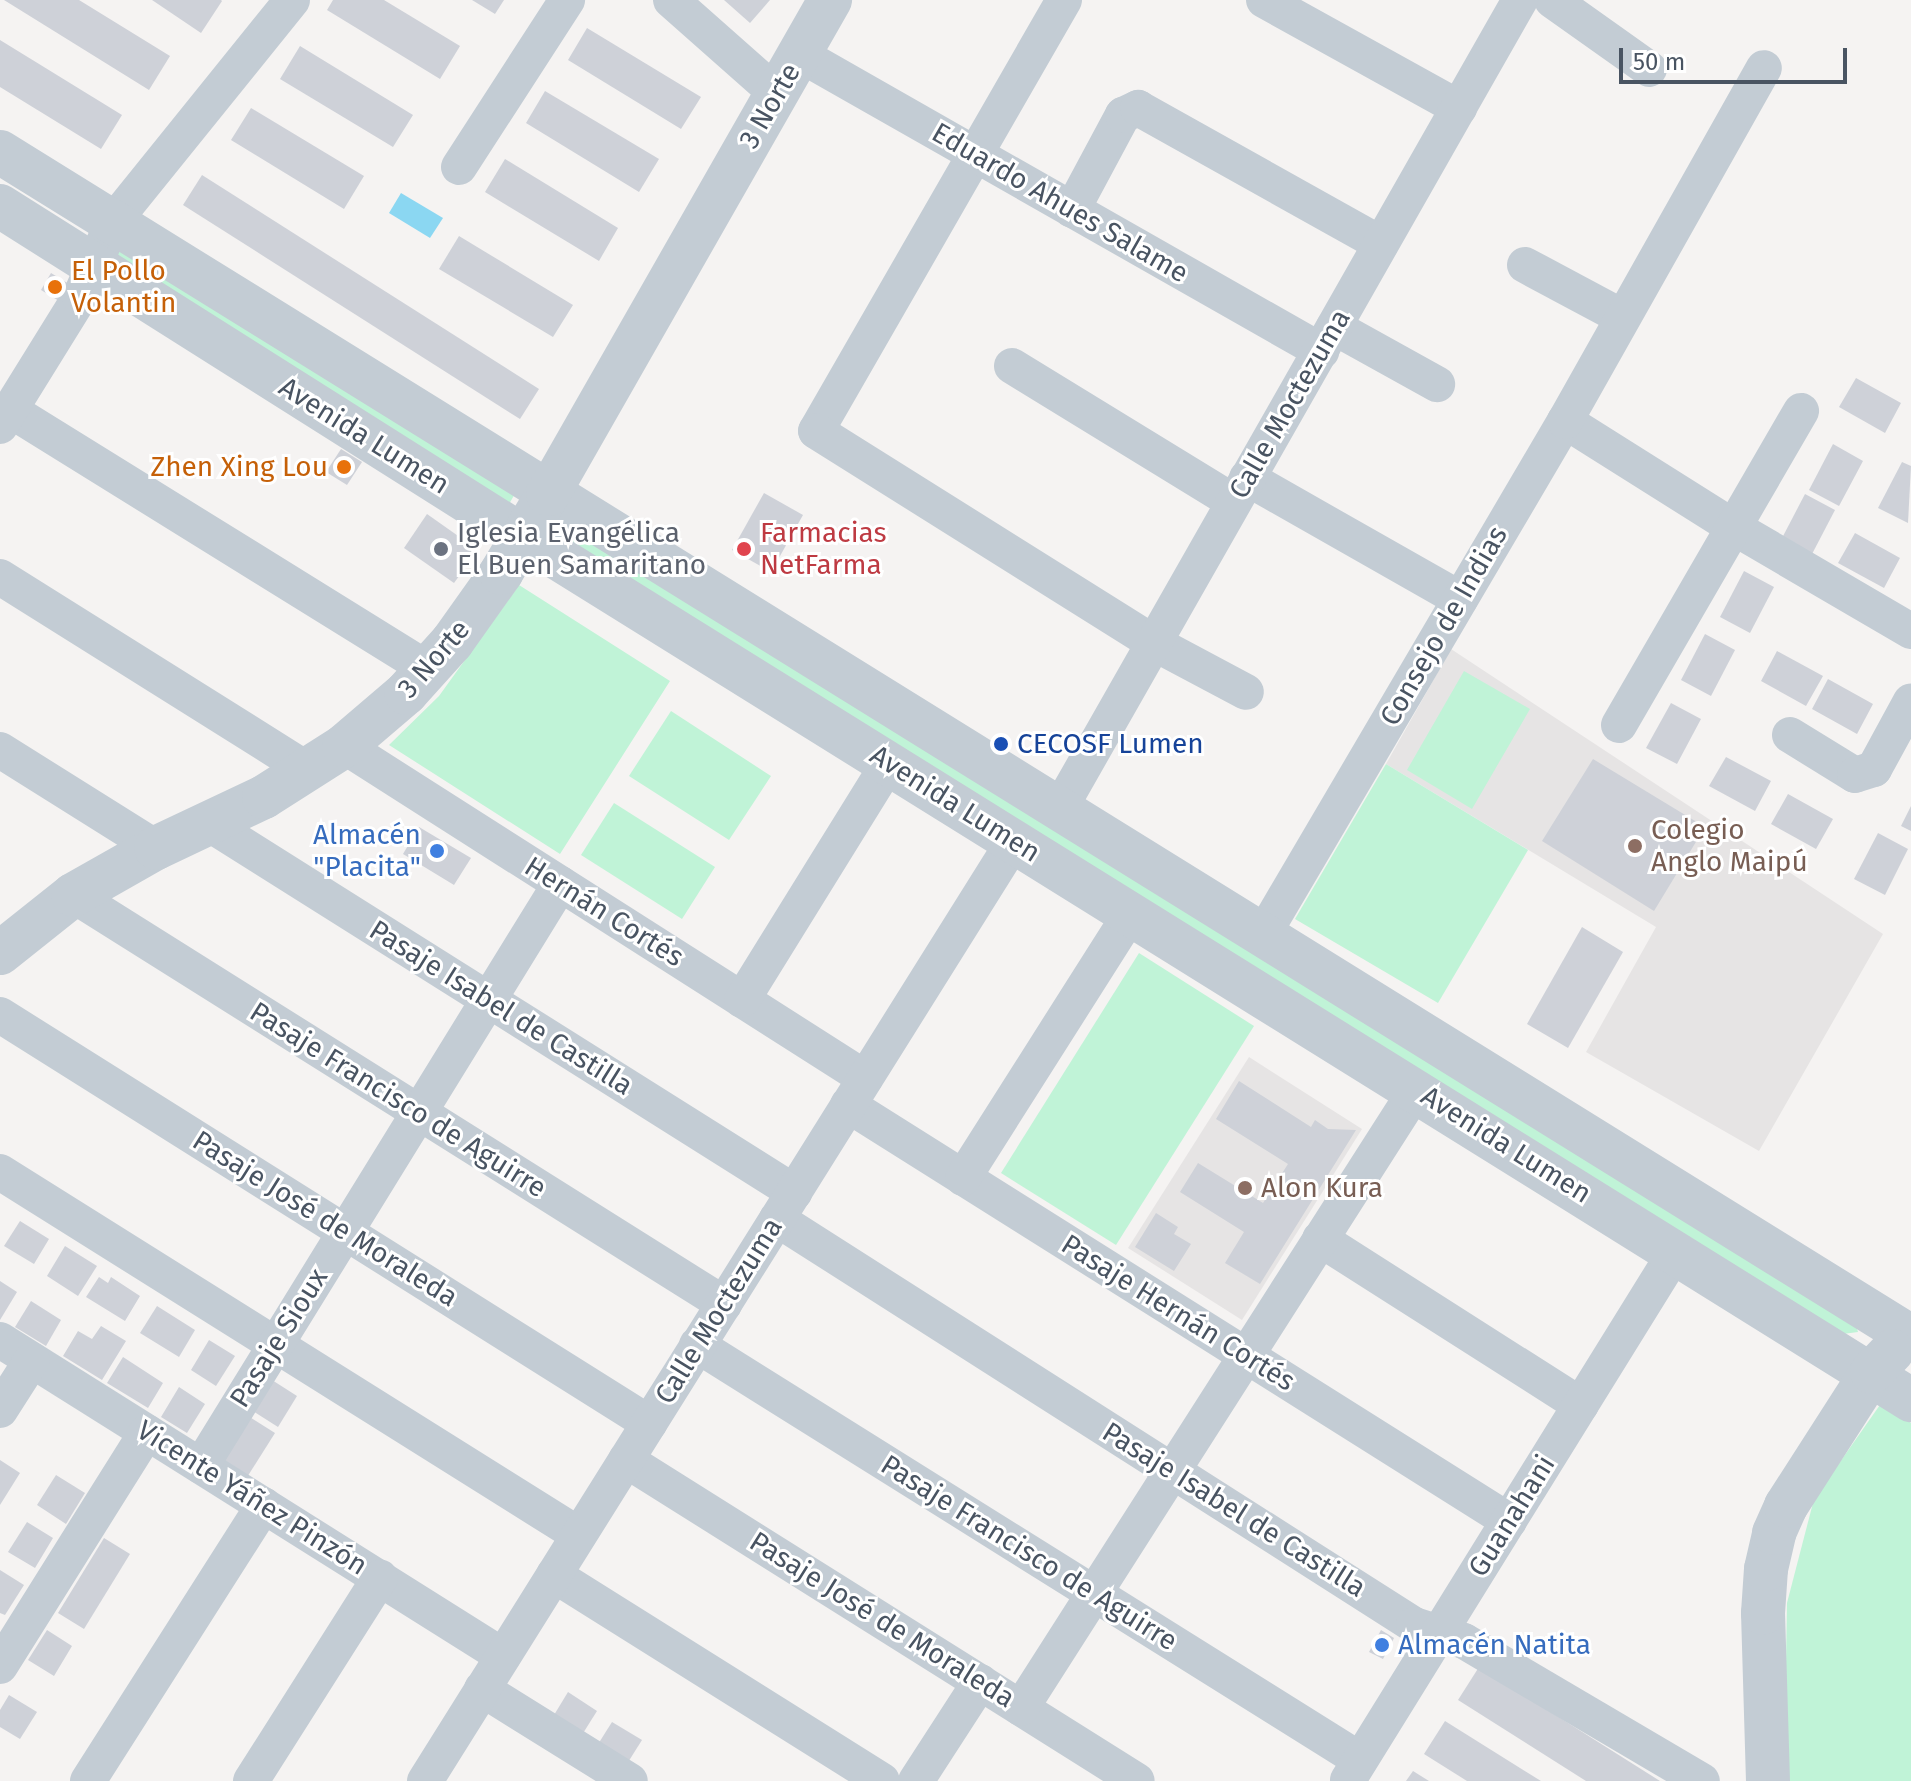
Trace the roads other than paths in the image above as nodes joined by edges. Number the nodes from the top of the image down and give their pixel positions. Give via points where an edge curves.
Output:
1 (292, 0) edge
2 (567, 0) edge
3 (671, 0) edge
4 (830, 0) edge
5 (1064, 0) edge
6 (1264, 0) edge
7 (1520, 0) edge
8 (1552, 0) edge
9 (799, 54) junction
10 (1764, 68) dead end
11 (1649, 69) dead end
12 (776, 93) junction
13 (1459, 108) junction
14 (0, 152) edge
15 (976, 155) junction
16 (459, 167) dead end
17 (0, 206) edge
18 (1072, 210) junction
19 (113, 222) junction
20 (1381, 244) junction
21 (93, 264) junction
22 (1525, 265) dead end
23 (1622, 317) junction
24 (1327, 339) junction
25 (1012, 366) dead end
26 (1437, 384) dead end
27 (1801, 411) dead end
28 (5, 418) edge
29 (1565, 421) junction
30 (1241, 490) junction
31 (548, 494) junction
32 (1733, 527) junction
33 (524, 537) junction
34 (0, 577) edge
35 (1460, 599) junction
36 (1911, 631) edge
37 (1154, 643) junction
38 (428, 669) junction
39 (1246, 692) dead end
40 (1911, 701) edge
41 (1619, 725) dead end
42 (1790, 735) dead end
43 (344, 746) junction
44 (0, 750) edge
45 (889, 763) junction
46 (308, 770) junction
47 (1060, 808) junction
48 (208, 823) junction
49 (1014, 841) junction
50 (156, 848) junction
51 (560, 884) junction
52 (73, 895) junction
53 (1131, 913) junction
54 (1264, 933) junction
55 (7, 937) edge
56 (489, 1000) junction
57 (742, 1000) junction
58 (0, 1015) edge
59 (1416, 1090) junction
60 (856, 1092) junction
61 (419, 1113) junction
62 (0, 1172) edge
63 (963, 1178) junction
64 (785, 1205) junction
65 (346, 1232) junction
66 (1320, 1239) junction
67 (1676, 1251) junction
68 (724, 1304) junction
69 (1910, 1335) edge
70 (0, 1340) edge
71 (697, 1345) junction
72 (274, 1346) junction
73 (1246, 1356) junction
74 (32, 1360) junction
75 (1872, 1372) junction
76 (1911, 1400) edge
77 (1581, 1405) junction
78 (0, 1410) edge
79 (649, 1423) junction
80 (147, 1432) junction
81 (626, 1460) junction
82 (201, 1466) junction
83 (1172, 1471) junction
84 (264, 1505) junction
85 (1509, 1521) junction
86 (579, 1535) junction
87 (554, 1575) junction
88 (380, 1578) junction
89 (1094, 1594) junction
90 (1439, 1633) junction
91 (503, 1656) junction
92 (0, 1666) edge
93 (980, 1682) junction
94 (482, 1689) junction
95 (1021, 1708) junction
96 (1354, 1770) edge
97 (88, 1781) edge
98 (251, 1781) edge
99 (425, 1781) edge
100 (630, 1781) edge
101 (882, 1781) edge
102 (916, 1781) edge
103 (1137, 1781) edge
104 (1702, 1781) edge
105 (1768, 1781) edge

1 - 19 street
2 - 16 street
3 - 12 street
4 - 9 street, 3 Norte
5 - 15 street
6 - 13 street
7 - 13 street, Calle Moctezuma
8 - 11 street
9 - 12 street, 3 Norte
9 - 15 street, Eduardo Ahues Salame
10 - 23 street, Consejo de Indias
12 - 31 street, 3 Norte
13 - 20 street, Calle Moctezuma
14 - 19 street, Avenida Lumen
15 - 18 street, Eduardo Ahues Salame
15 - 37 street via 816,431
17 - 21 street, Avenida Lumen
18 - 20 street via 1123,115 1138,108
18 - 24 street, Eduardo Ahues Salame
19 - 21 street
19 - 31 street, Avenida Lumen
20 - 24 street, Calle Moctezuma
21 - 28 street via 80,297
21 - 33 street, Avenida Lumen
22 - 23 street
23 - 29 street, Consejo de Indias
24 - 26 street, Eduardo Ahues Salame
24 - 30 street, Calle Moctezuma
25 - 30 street
27 - 32 street
28 - 38 street
29 - 32 street
29 - 35 street, Consejo de Indias
30 - 35 street
30 - 37 street, Calle Moctezuma
31 - 33 street, 3 Norte
31 - 47 street, Avenida Lumen
32 - 36 street
32 - 41 street
33 - 38 street, 3 Norte
33 - 45 street, Avenida Lumen
34 - 46 street
35 - 54 street, Consejo de Indias
37 - 39 street
37 - 47 street, Calle Moctezuma
38 - 43 street, 3 Norte
40 - 42 street via 1874,769 1855,775
43 - 46 street, 3 Norte
43 - 51 street, Hernán Cortés
44 - 50 street
45 - 49 street, Avenida Lumen
45 - 57 street
46 - 48 street, 3 Norte
47 - 54 street, Avenida Lumen
48 - 50 street, 3 Norte
48 - 56 street, Pasaje Isabel de Castilla
49 - 53 street, Avenida Lumen
49 - 60 street, Calle Moctezuma
50 - 52 street, 3 Norte
51 - 56 street, Pasaje Sioux
51 - 57 street, Hernán Cortés
52 - 55 street, 3 Norte
52 - 61 street, Pasaje Francisco de Aguirre
53 - 59 street, Avenida Lumen
53 - 63 street
54 - 69 street, Avenida Lumen
56 - 61 street, Pasaje Sioux
56 - 64 street, Pasaje Isabel de Castilla
57 - 60 street, Hernán Cortés
58 - 65 street, Pasaje José de Moraleda
59 - 66 street
59 - 67 street, Avenida Lumen
60 - 63 street, Pasaje Hernán Cortés
60 - 64 street, Calle Moctezuma
61 - 65 street, Pasaje Sioux
61 - 68 street, Pasaje Francisco de Aguirre
62 - 72 street
63 - 73 street, Pasaje Hernán Cortés
64 - 68 street, Calle Moctezuma
64 - 83 street, Pasaje Isabel de Castilla
65 - 72 street, Pasaje Sioux
65 - 79 street, Pasaje José de Moraleda
66 - 73 street
66 - 77 street
67 - 75 street, Avenida Lumen
67 - 77 street, Guanahani
68 - 71 street, Calle Moctezuma
69 - 75 street
70 - 74 street, Vicente Yáñez Pinzón
71 - 79 street, Calle Moctezuma
71 - 89 street, Pasaje Francisco de Aguirre
72 - 82 street, Pasaje Sioux
72 - 86 street
73 - 83 street
73 - 85 street, Pasaje Hernán Cortés
74 - 78 street
74 - 80 street, Vicente Yáñez Pinzón
75 - 76 street, Avenida Lumen
75 - 105 street via 1774,1533 1763,1613
77 - 85 street, Guanahani
79 - 81 street, Calle Moctezuma
80 - 82 street, Vicente Yáñez Pinzón
80 - 92 street
81 - 86 street, Calle Moctezuma
81 - 93 street, Pasaje José de Moraleda
82 - 84 street, Vicente Yáñez Pinzón
83 - 89 street
83 - 90 street, Pasaje Isabel de Castilla via 1414,1625
84 - 88 street, Vicente Yáñez Pinzón
84 - 97 street
85 - 90 street, Guanahani
86 - 87 street, Calle Moctezuma
87 - 91 street, Calle Moctezuma
87 - 101 street
88 - 91 street, Vicente Yáñez Pinzón
88 - 98 street
89 - 95 street
89 - 96 street, Pasaje Francisco de Aguirre
90 - 96 street, Guanahani
90 - 104 street, Pasaje Isabel de Castilla via 1464,1641
91 - 94 street, Calle Moctezuma
93 - 95 street, Pasaje José de Moraleda
93 - 102 street
94 - 99 street, Calle Moctezuma
94 - 100 street
95 - 103 street, Pasaje José de Moraleda

